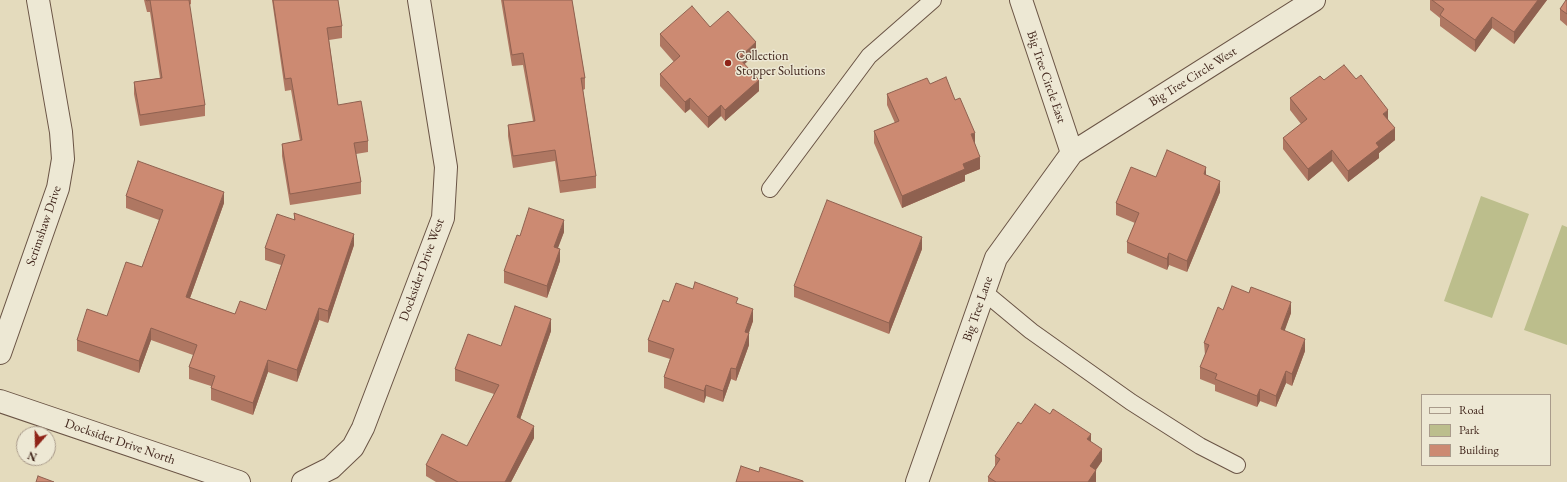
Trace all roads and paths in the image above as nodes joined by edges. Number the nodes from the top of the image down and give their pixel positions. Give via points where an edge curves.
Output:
1 (38, 0) edge
2 (419, 0) edge
3 (933, 0) edge
4 (1021, 0) edge
5 (1314, 0) edge
6 (1072, 153) junction
7 (770, 189) dead end
8 (984, 292) junction
9 (0, 353) edge
10 (0, 401) edge
11 (1237, 465) dead end
12 (239, 482) edge
13 (303, 482) edge
14 (917, 482) edge

1 - 9 street, Scrimshaw Drive via 61,132 63,159 58,188
2 - 13 street, Docksider Drive West via 446,167 443,218 354,447 331,468
3 - 7 lane via 869,56
4 - 6 street, Big Tree Circle East
5 - 6 street, Big Tree Circle West
6 - 8 street, Big Tree Lane via 996,258
8 - 11 lane via 1032,331 1131,402 1200,446
8 - 14 street, Big Tree Lane
10 - 12 street, Docksider Drive North

